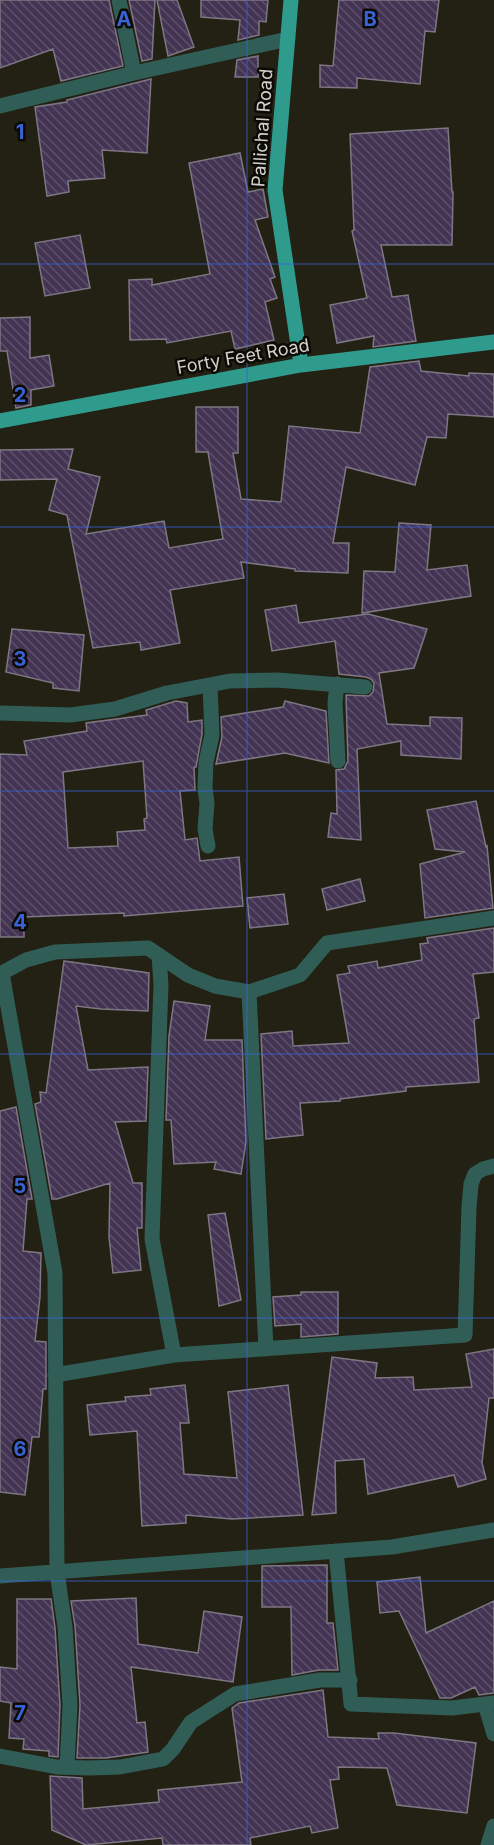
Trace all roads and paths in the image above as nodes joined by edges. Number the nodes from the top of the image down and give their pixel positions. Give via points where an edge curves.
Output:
1 (119, 0) edge
2 (291, 0) edge
3 (288, 39) junction
4 (134, 73) junction
5 (0, 106) edge
6 (494, 342) edge
7 (301, 365) junction
8 (0, 421) edge
9 (337, 684) junction
10 (210, 685) junction
11 (365, 687) dead end
12 (0, 713) edge
13 (338, 761) dead end
14 (208, 846) dead end
15 (494, 918) edge
16 (159, 955) junction
17 (1, 973) edge
18 (249, 992) junction
19 (494, 1166) edge
20 (266, 1349) junction
21 (174, 1355) junction
22 (55, 1375) junction
23 (494, 1530) edge
24 (336, 1551) junction
25 (57, 1572) junction
26 (0, 1576) edge
27 (350, 1680) junction
28 (490, 1703) edge
29 (494, 1734) edge
30 (0, 1756) edge
31 (67, 1767) junction
32 (494, 1826) edge
33 (488, 1845) edge

1 - 4 street
2 - 3 main road, Pallichal Road
3 - 4 street
3 - 7 main road, Pallichal Road via 275,190
4 - 5 street
6 - 7 main road, Forty Feet Road
7 - 8 main road, Forty Feet Road
9 - 10 street via 277,680
9 - 11 street
9 - 13 street
10 - 12 street via 70,715
10 - 14 street via 212,735 205,788
15 - 18 street via 327,943 300,975
16 - 17 street via 148,948 55,952 26,960
16 - 18 street via 188,975 215,986
16 - 21 street via 152,1239
17 - 22 street via 55,1273
18 - 20 street
19 - 20 street via 475,1174 471,1184 465,1335
20 - 21 street
21 - 22 street
22 - 25 street
23 - 24 street via 392,1547
24 - 25 street
24 - 27 street
25 - 26 street
25 - 31 street via 69,1694
27 - 28 street via 351,1704 452,1708
27 - 31 street via 320,1680 235,1694 191,1722 164,1759 120,1767
28 - 29 street
30 - 31 street
32 - 33 street

